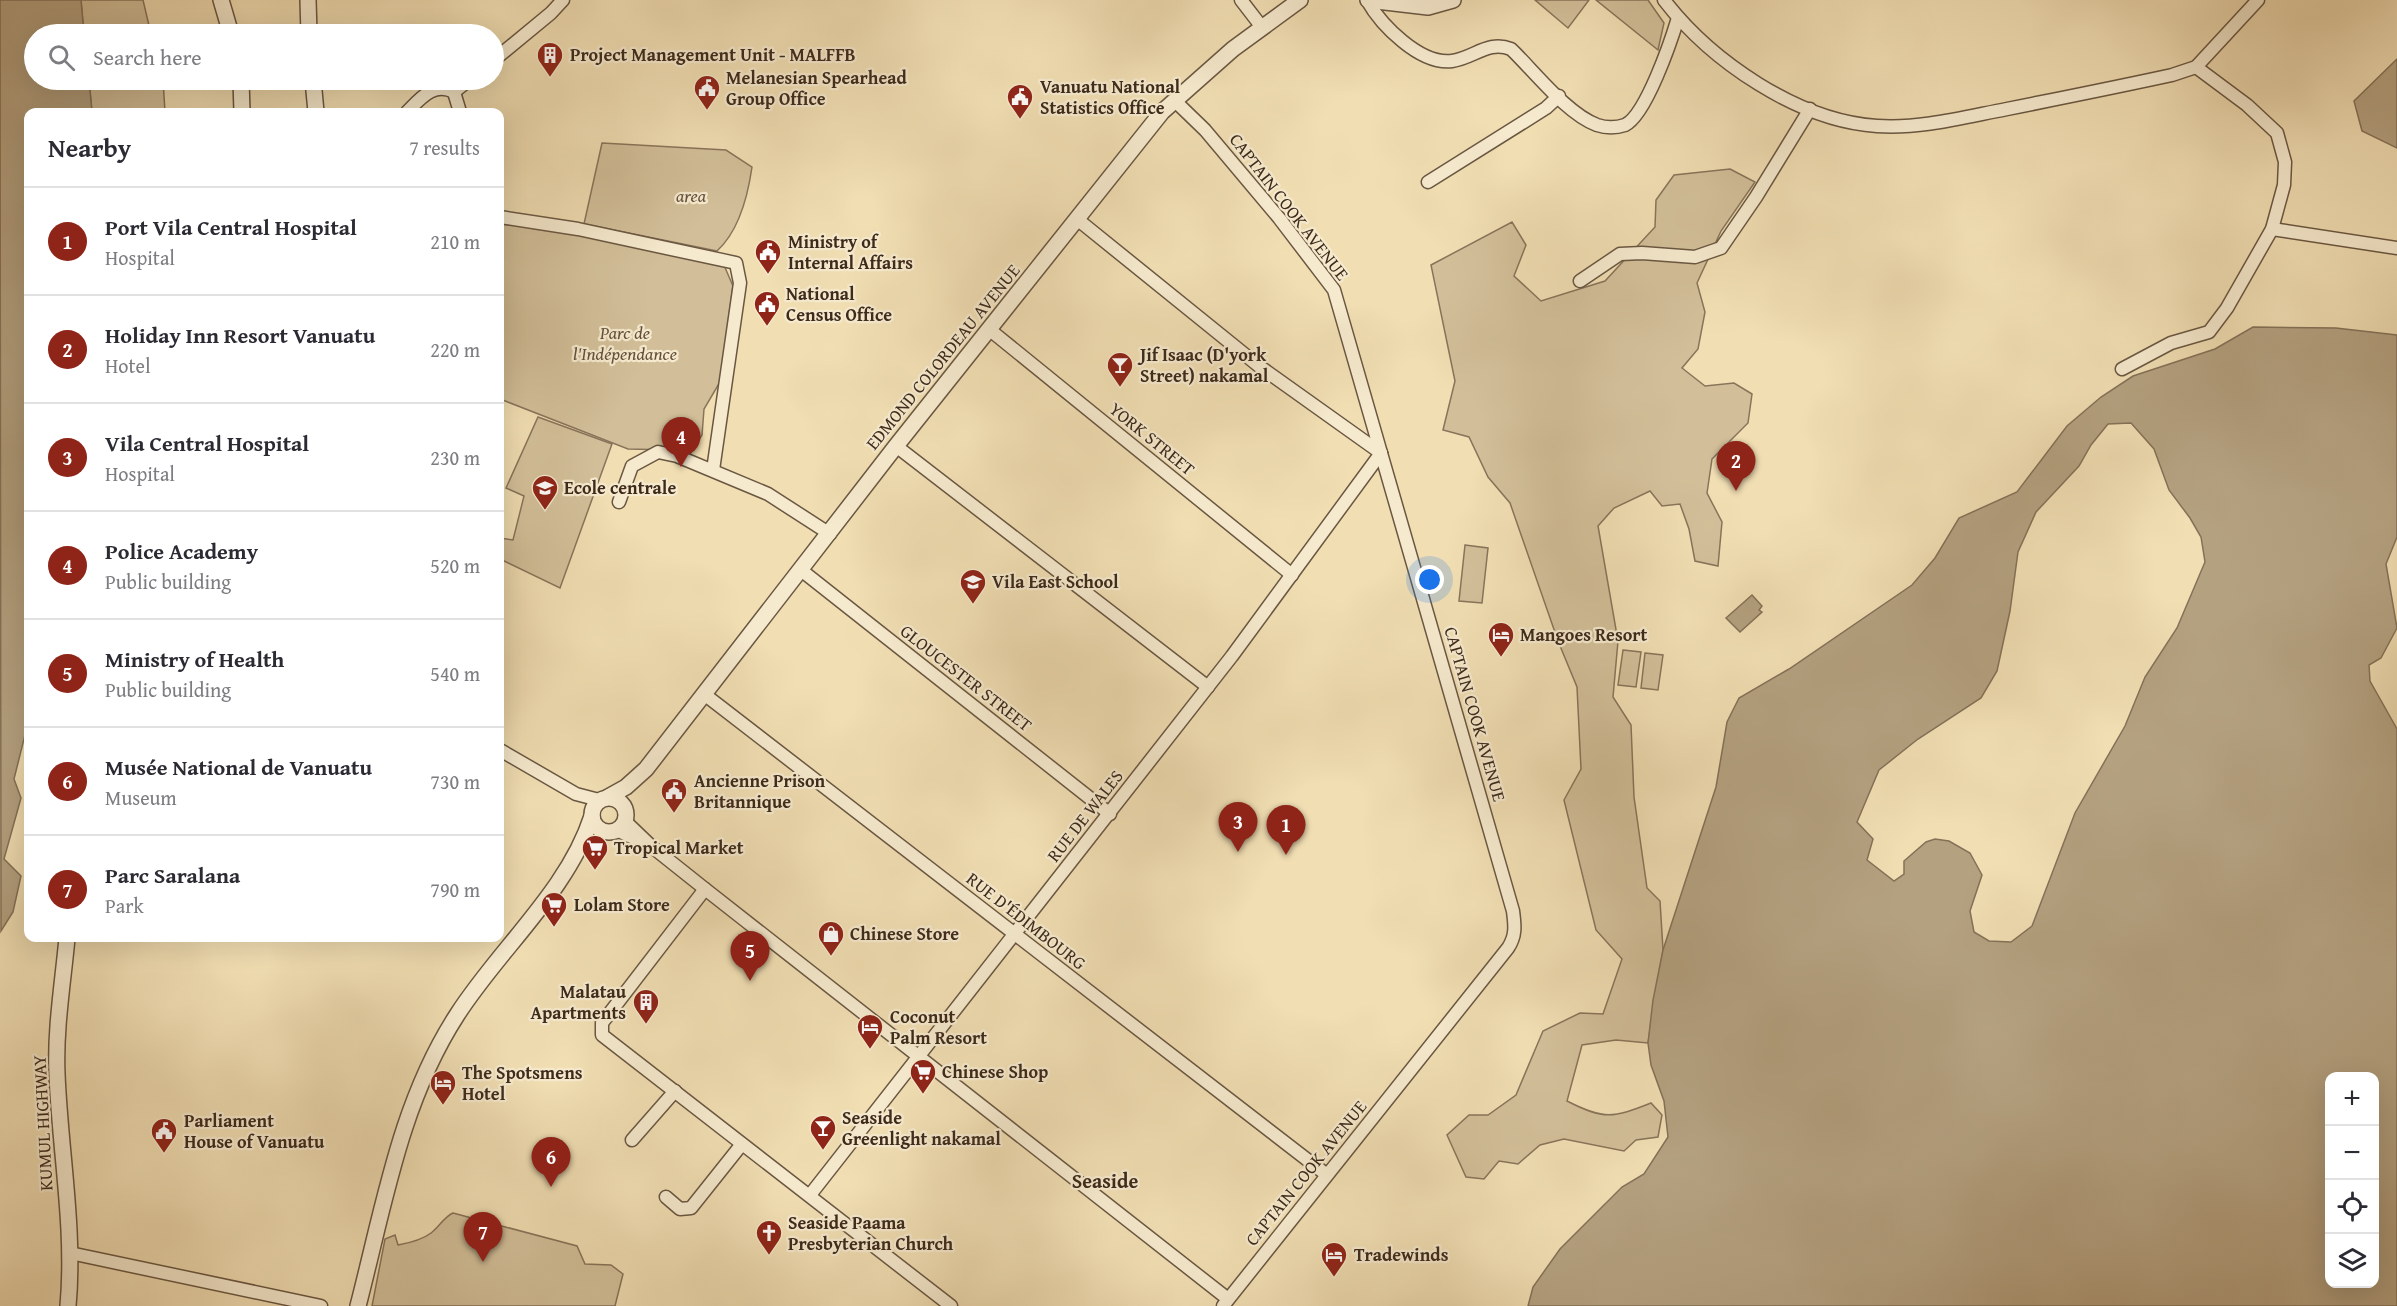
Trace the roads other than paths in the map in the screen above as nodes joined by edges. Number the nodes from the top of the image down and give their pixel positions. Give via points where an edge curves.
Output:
1 (221, 0) edge
2 (308, 0) edge
3 (563, 0) edge
4 (1241, 0) edge
5 (1300, 0) edge
6 (1368, 0) edge
7 (1453, 0) edge
8 (1664, 0) edge
9 (2258, 0) edge
10 (1678, 18) junction
11 (228, 24) edge
12 (309, 24) edge
13 (1261, 26) junction
14 (504, 52) edge
15 (2196, 67) junction
16 (241, 90) edge
17 (314, 90) edge
18 (432, 90) edge
19 (448, 90) edge
20 (457, 90) edge
21 (454, 92) junction
22 (1559, 96) junction
23 (1174, 100) junction
24 (242, 108) edge
25 (316, 108) edge
26 (412, 108) edge
27 (459, 108) edge
28 (1810, 109) junction
29 (1428, 183) dead end
30 (504, 218) edge
31 (1077, 219) junction
32 (2272, 230) junction
33 (2397, 248) edge
34 (1580, 281) dead end
35 (990, 330) junction
36 (2122, 369) dead end
37 (896, 446) junction
38 (1381, 453) junction
39 (713, 470) junction
40 (619, 502) dead end
41 (830, 534) junction
42 (801, 570) junction
43 (1292, 575) junction
44 (1208, 687) junction
45 (704, 694) junction
46 (504, 752) edge
47 (646, 769) junction
48 (598, 806) junction
49 (1110, 813) junction
50 (620, 823) junction
51 (567, 868) junction
52 (705, 890) junction
53 (1015, 935) junction
54 (67, 942) edge
55 (917, 1057) junction
56 (675, 1091) junction
57 (632, 1140) dead end
58 (742, 1144) junction
59 (1327, 1175) junction
60 (810, 1195) junction
61 (666, 1197) dead end
62 (70, 1253) junction
63 (1225, 1303) edge
64 (68, 1306) edge
65 (321, 1306) edge
66 (358, 1306) edge
67 (951, 1306) edge

1 - 11 street
2 - 12 street
3 - 14 street
4 - 13 street
5 - 13 street, EDMOND COLORDEAU AVENUE
6 - 7 street via 1428,7
6 - 22 street via 1389,30 1428,56 1452,61 1500,45 1510,49
8 - 10 street
9 - 15 street
10 - 22 street via 1669,49 1647,96 1626,124 1598,126
10 - 28 street via 1727,63
13 - 23 street, EDMOND COLORDEAU AVENUE
15 - 28 street via 1932,124 1877,126
15 - 32 street via 2277,133 2285,162 2284,185
16 - 24 street
17 - 25 street
18 - 26 street
19 - 21 street
20 - 21 street
21 - 27 street
22 - 29 street
23 - 31 street, EDMOND COLORDEAU AVENUE
23 - 38 street, CAPTAIN COOK AVENUE via 1279,218 1334,290
28 - 34 street via 1721,248 1695,257 1620,254
30 - 39 street via 578,229 736,263 740,283
31 - 35 street, EDMOND COLORDEAU AVENUE
31 - 38 street via 1259,366
32 - 33 street
32 - 36 street via 2209,332 2170,343
35 - 37 street, EDMOND COLORDEAU AVENUE
35 - 43 street, YORK STREET
37 - 41 street, EDMOND COLORDEAU AVENUE
37 - 44 street
38 - 43 street, RUE DE WALES
38 - 59 street, CAPTAIN COOK AVENUE via 1515,928 1508,948
39 - 40 street via 658,452 632,466
39 - 41 street via 768,494
41 - 42 street, EDMOND COLORDEAU AVENUE
42 - 45 street, EDMOND COLORDEAU AVENUE
42 - 49 street, GLOUCESTER STREET
43 - 44 street, RUE DE WALES
44 - 49 street, RUE DE WALES
45 - 47 street, EDMOND COLORDEAU AVENUE
45 - 53 street, RUE D'ÉDIMBOURG
46 - 48 street
47 - 48 street
47 - 50 street
48 - 50 street via 616,799
48 - 50 street via 595,825 602,830
48 - 51 street
49 - 53 street, RUE DE WALES
50 - 51 street
50 - 52 street
51 - 66 street via 457,1014 419,1083 395,1158
52 - 55 street
52 - 56 street via 600,1030
53 - 55 street, RUE DE WALES
53 - 59 street, RUE D'ÉDIMBOURG
54 - 62 street, KUMUL HIGHWAY via 56,1070
55 - 60 street, RUE DE WALES
55 - 63 street
56 - 57 street
56 - 58 street
58 - 60 street
58 - 61 street via 691,1208 680,1209
59 - 63 street, CAPTAIN COOK AVENUE
60 - 67 street
62 - 64 street, KUMUL HIGHWAY
62 - 65 street

